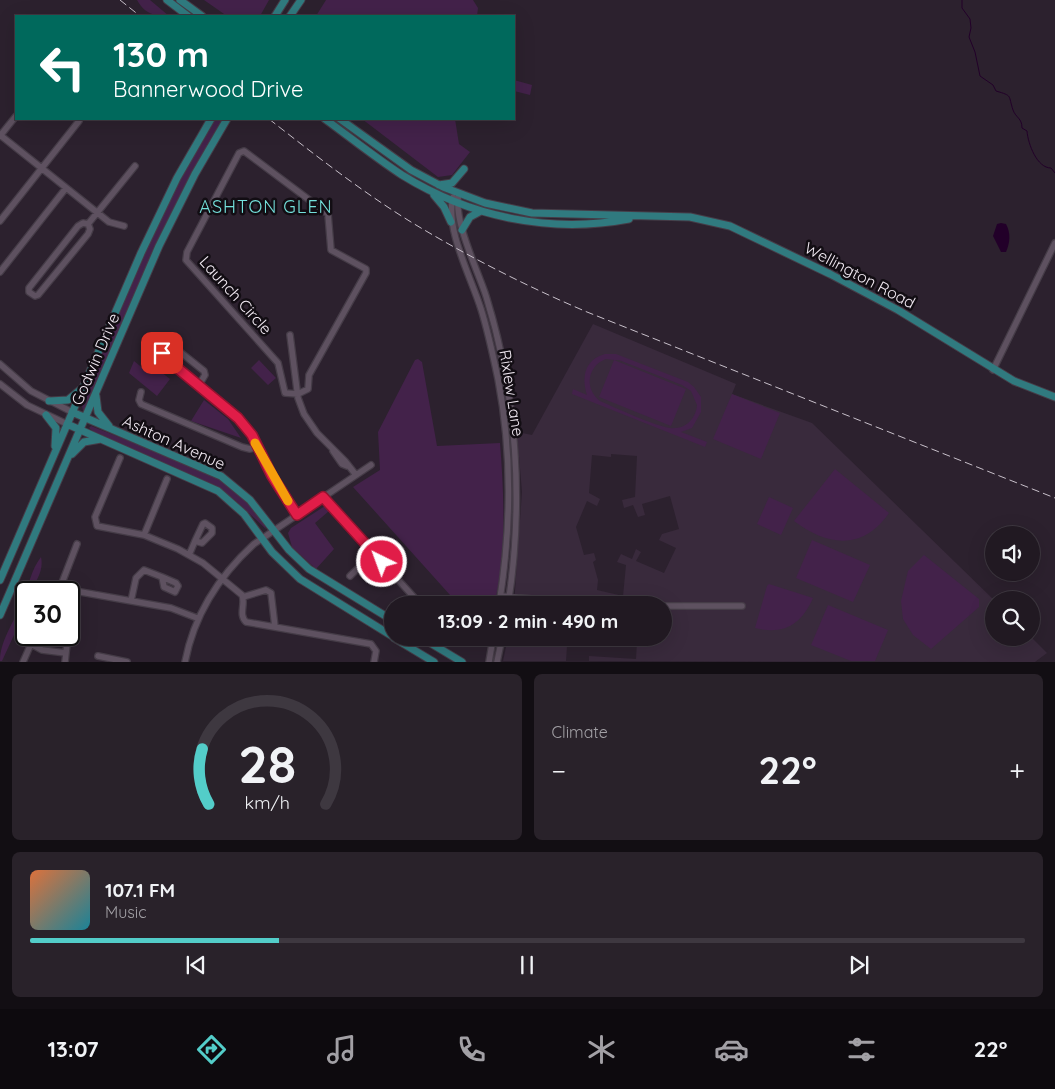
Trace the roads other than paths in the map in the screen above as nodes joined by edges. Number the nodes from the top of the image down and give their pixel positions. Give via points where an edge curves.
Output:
1 (167, 0) edge
2 (180, 0) edge
3 (285, 0) edge
4 (300, 0) edge
5 (187, 15) edge
6 (201, 15) edge
7 (276, 15) edge
8 (291, 15) edge
9 (15, 117) edge
10 (210, 120) edge
11 (226, 120) edge
12 (327, 120) edge
13 (341, 120) edge
14 (79, 121) dead end
15 (0, 136) edge
16 (135, 166) dead end
17 (41, 168) junction
18 (464, 169) dead end
19 (437, 185) junction
20 (66, 188) junction
21 (424, 188) junction
22 (457, 193) junction
23 (454, 202) junction
24 (481, 211) junction
25 (97, 212) junction
26 (640, 217) junction
27 (0, 221) edge
28 (451, 222) junction
29 (88, 224) junction
30 (124, 226) dead end
31 (462, 230) junction
32 (1055, 243) edge
33 (0, 272) edge
34 (290, 335) dead end
35 (0, 364) edge
36 (993, 370) junction
37 (0, 384) edge
38 (199, 385) junction
39 (84, 386) junction
40 (98, 389) junction
41 (141, 392) dead end
42 (298, 394) junction
43 (1055, 397) edge
44 (49, 401) junction
45 (72, 412) junction
46 (46, 415) junction
47 (85, 418) junction
48 (67, 424) junction
49 (113, 429) junction
50 (80, 430) junction
51 (102, 439) junction
52 (257, 447) junction
53 (54, 456) junction
54 (120, 458) dead end
55 (66, 462) junction
56 (371, 465) dead end
57 (356, 475) junction
58 (167, 479) dead end
59 (323, 497) junction
60 (297, 515) junction
61 (274, 530) junction
62 (144, 536) junction
63 (262, 539) junction
64 (195, 541) dead end
65 (77, 544) dead end
66 (374, 553) junction
67 (189, 555) junction
68 (350, 576) dead end
69 (162, 577) dead end
70 (223, 579) junction
71 (0, 580) edge
72 (63, 581) edge
73 (80, 592) edge
74 (413, 596) edge
75 (501, 596) edge
76 (509, 596) edge
77 (244, 597) junction
78 (131, 601) junction
79 (672, 606) edge
80 (742, 606) dead end
81 (0, 615) edge
82 (384, 615) edge
83 (197, 618) junction
84 (275, 627) junction
85 (384, 631) edge
86 (67, 646) edge
87 (408, 646) edge
88 (435, 646) edge
89 (492, 646) edge
90 (501, 646) edge
91 (66, 653) junction
92 (98, 656) dead end
93 (125, 661) edge
94 (23, 662) edge
95 (65, 662) edge
96 (185, 662) edge
97 (374, 662) edge
98 (434, 662) edge
99 (462, 662) edge
100 (489, 662) edge
101 (498, 662) edge

1 - 5 main road
2 - 6 main road
3 - 7 main road
4 - 8 main road
9 - 15 street
10 - 39 main road, Godwin Drive via 157,219
11 - 40 main road, Godwin Drive via 171,220
12 - 21 main road, Wellington Road
13 - 19 main road, Wellington Road via 395,160
14 - 17 street
15 - 17 street
16 - 25 street
17 - 20 street
17 - 27 street
18 - 19 main road via 452,183
19 - 22 main road, Wellington Road
20 - 25 street
20 - 33 street
21 - 23 main road, Wellington Road
21 - 28 main road via 439,201
22 - 23 street, Rixlew Lane
22 - 26 main road, Wellington Road via 532,213
23 - 24 main road, Wellington Road
23 - 28 street, Rixlew Lane
23 - 31 street, Rixlew Lane
24 - 26 main road, Wellington Road via 518,220 563,224
24 - 31 main road via 468,219
25 - 29 street
25 - 30 street via 109,222
26 - 36 main road, Wellington Road via 704,218 741,230 898,310
28 - 75 street, Rixlew Lane via 482,311 498,380 507,459 508,517
29 - 29 street via 88,234 38,295 29,292 78,226
31 - 76 street, Rixlew Lane via 491,312 510,403 516,493
32 - 36 street
34 - 42 street
35 - 44 street, Ashton Avenue via 26,388
36 - 43 main road, Wellington Road
37 - 46 street, Ashton Avenue via 18,400
38 - 38 street via 205,376 204,371 170,344 167,345 162,353 164,357
38 - 52 street via 238,418
39 - 44 main road via 68,400
39 - 45 main road, Godwin Drive
40 - 47 main road, Godwin Drive
40 - 49 main road via 98,412
41 - 52 street via 141,404 245,448
42 - 42 street, Launch Circle via 308,389 309,375 366,269 331,250 328,214 244,151 239,154 187,252 186,260 278,364 284,393
42 - 57 street via 307,420 342,464
44 - 45 street, Ashton Avenue
45 - 47 main road, Ashton Avenue
45 - 48 main road, Godwin Drive
46 - 48 street, Ashton Avenue
46 - 53 main road via 56,428
47 - 49 main road, Ashton Avenue
47 - 50 main road, Godwin Drive
48 - 50 main road, Ashton Avenue
48 - 53 main road, Godwin Drive
49 - 61 main road, Ashton Avenue via 221,476 250,500
50 - 51 main road, Ashton Avenue
50 - 55 main road, Godwin Drive
51 - 55 main road via 84,442
51 - 63 main road, Ashton Avenue via 218,491 244,514
52 - 60 street
53 - 71 main road, Godwin Drive
54 - 62 street via 94,521 100,528
55 - 81 main road, Godwin Drive
56 - 57 street
57 - 59 street
58 - 62 street
59 - 60 street
59 - 66 street
60 - 61 street
61 - 63 street
61 - 82 main road, Ashton Avenue via 309,569
62 - 67 street
63 - 70 street via 244,553
63 - 85 main road, Ashton Avenue via 300,579
64 - 67 street
65 - 72 street
66 - 68 street
66 - 74 street
67 - 70 street
69 - 78 street via 142,571 136,578
70 - 77 street
70 - 83 street
73 - 78 street
77 - 84 street via 244,621
77 - 84 street via 266,590 271,593
78 - 83 street via 180,610
79 - 80 street
83 - 96 street
84 - 97 street via 371,644 376,651
86 - 91 street
87 - 98 main road, Ashton Avenue
88 - 99 main road
89 - 100 street
90 - 101 street
91 - 94 street via 42,650 31,644
91 - 95 street
92 - 93 street

